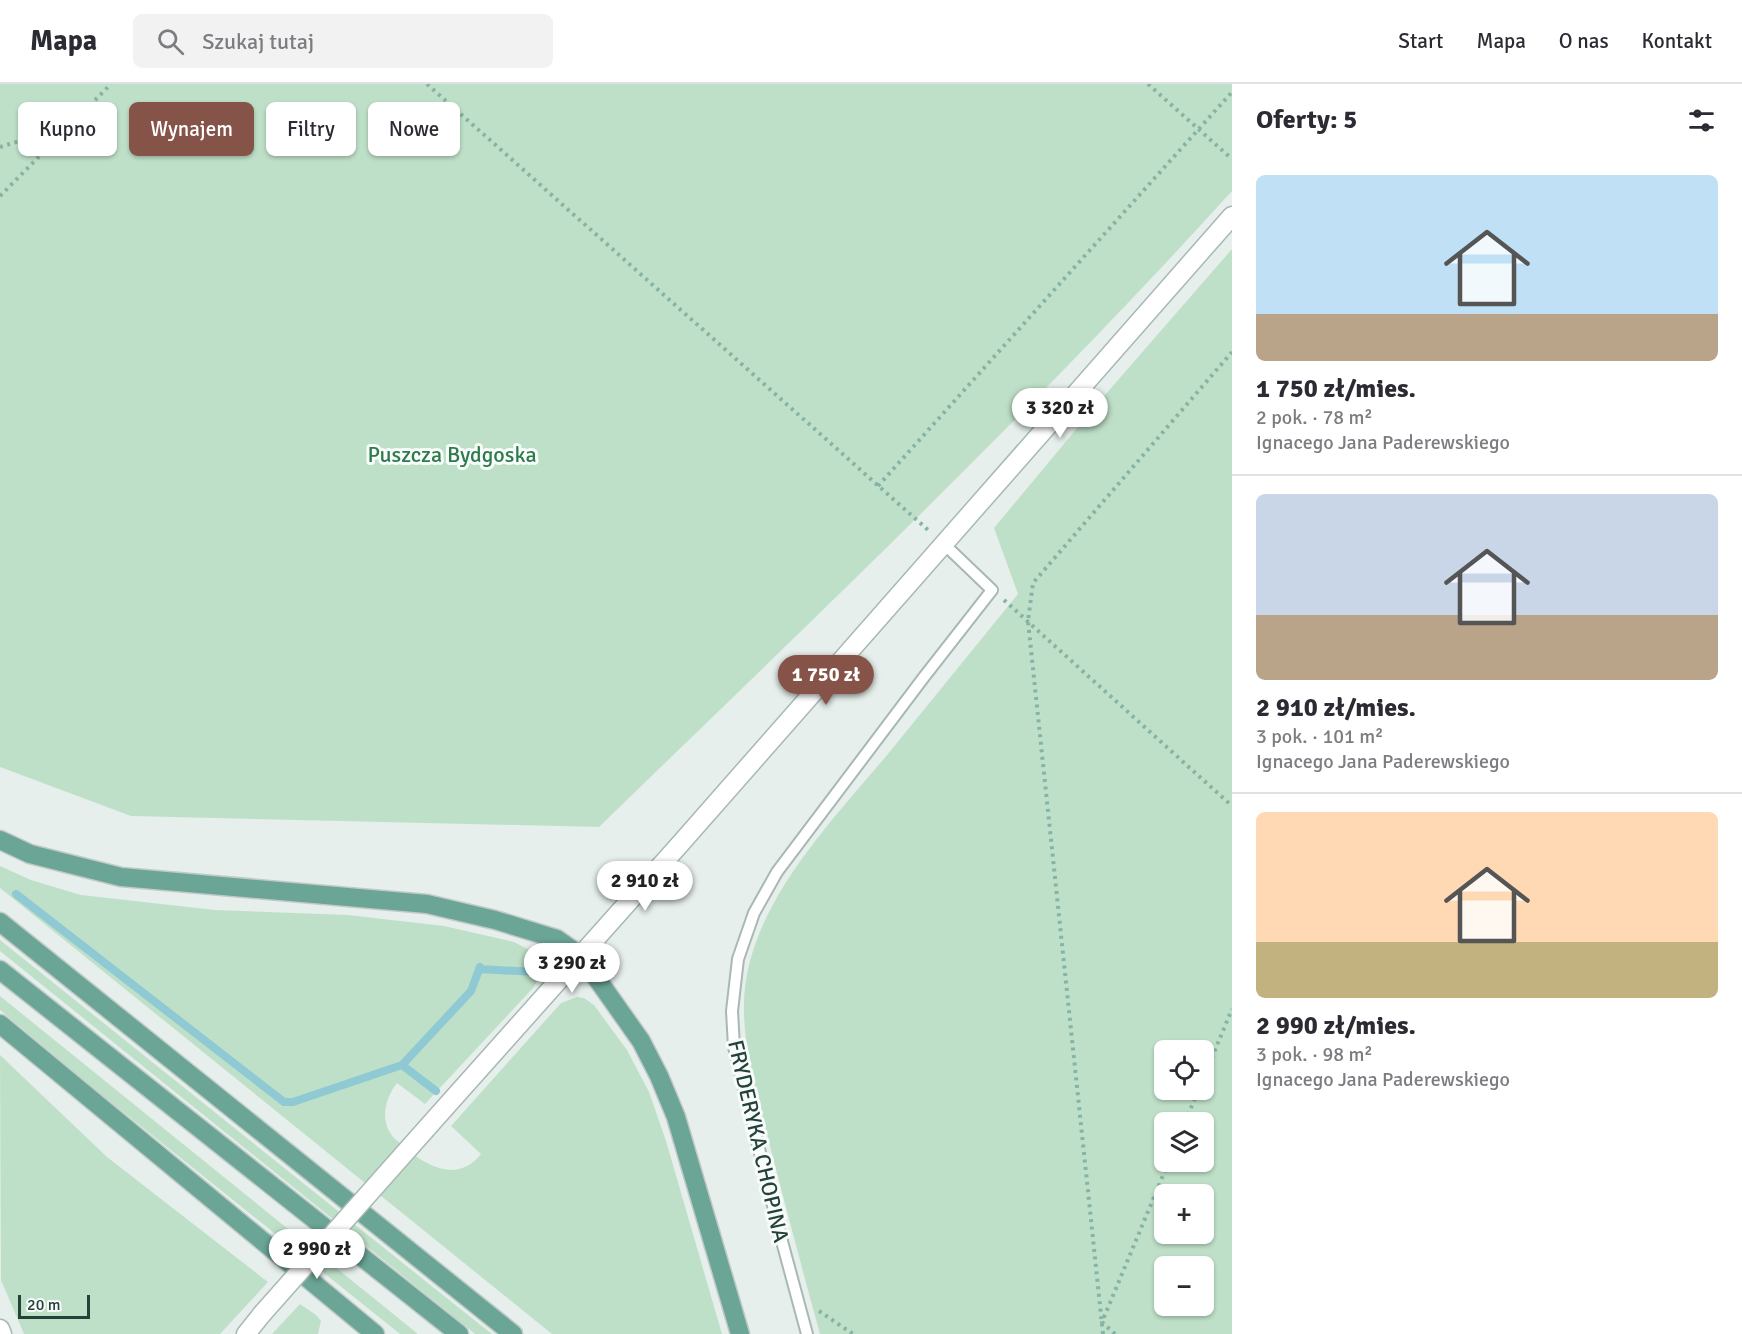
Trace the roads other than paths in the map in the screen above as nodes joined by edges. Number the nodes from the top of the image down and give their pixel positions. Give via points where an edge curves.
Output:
1 (1232, 216) edge
2 (944, 544) junction
3 (0, 840) edge
4 (0, 922) edge
5 (581, 956) junction
6 (0, 970) edge
7 (0, 1024) edge
8 (0, 1329) edge
9 (2, 1334) edge
10 (246, 1334) edge
11 (375, 1334) edge
12 (459, 1334) edge
13 (513, 1334) edge
14 (740, 1334) edge
15 (807, 1334) edge

1 - 2 street
2 - 5 street
2 - 15 lane, FRYDERYKA CHOPINA via 992,590 777,872 753,913 735,976 734,1047
3 - 5 main road via 30,854 121,877 427,904 557,939
4 - 13 main road
5 - 10 street, bridge
5 - 14 main road via 641,1041 659,1076 676,1117
6 - 12 main road
7 - 11 main road
8 - 9 street

